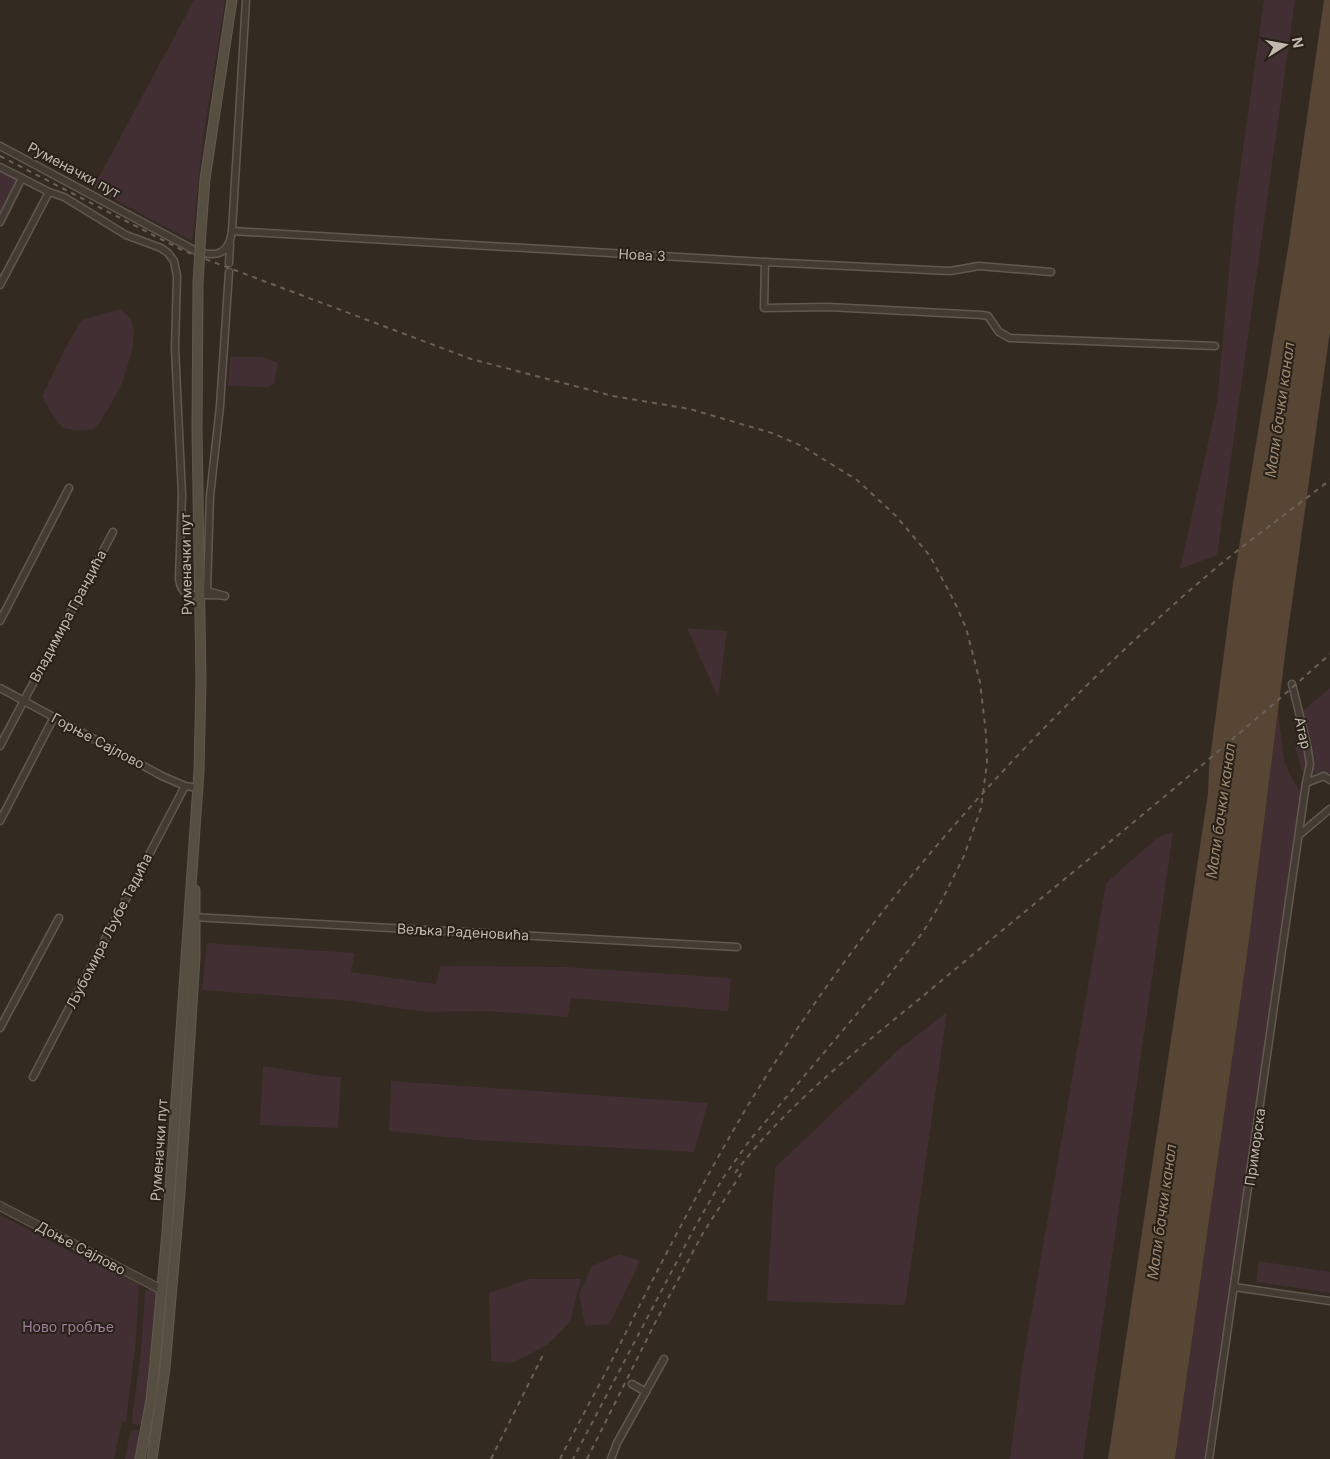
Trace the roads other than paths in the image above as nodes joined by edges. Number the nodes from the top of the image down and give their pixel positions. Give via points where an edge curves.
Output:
1 (232, 0) edge
2 (246, 0) edge
3 (0, 146) edge
4 (0, 167) edge
5 (22, 178) junction
6 (49, 192) junction
7 (0, 222) edge
8 (232, 231) junction
9 (230, 240) junction
10 (765, 262) junction
11 (229, 263) dead end
12 (228, 272) dead end
13 (1051, 272) dead end
14 (0, 285) edge
15 (1215, 346) dead end
16 (69, 488) dead end
17 (113, 532) dead end
18 (201, 596) junction
19 (0, 621) edge
20 (1292, 684) dead end
21 (0, 688) edge
22 (23, 701) junction
23 (54, 717) junction
24 (0, 746) edge
25 (1330, 780) edge
26 (1306, 783) junction
27 (185, 786) junction
28 (198, 788) junction
29 (1330, 809) edge
30 (0, 821) edge
31 (1299, 836) junction
32 (192, 917) junction
33 (59, 918) dead end
34 (737, 947) dead end
35 (190, 954) junction
36 (0, 1028) edge
37 (33, 1078) dead end
38 (0, 1206) edge
39 (1234, 1287) junction
40 (162, 1290) junction
41 (1330, 1301) edge
42 (664, 1359) dead end
43 (632, 1384) dead end
44 (646, 1392) junction
45 (140, 1459) edge
46 (152, 1459) edge
47 (611, 1459) edge
48 (1209, 1459) edge

1 - 18 main road, Руменачки пут, bridge via 206,179 198,284
2 - 8 street
3 - 9 street, Руменачки пут via 196,251 220,253
4 - 5 street
5 - 6 street
5 - 7 street
6 - 14 street
6 - 18 street via 64,197 126,235 165,251 174,261 182,495 179,579 186,593
8 - 9 street
8 - 10 street, Нова 3
9 - 11 street
10 - 13 street, Нова 3 via 950,271 979,266
10 - 15 street via 764,308 828,307 982,315 988,316 999,332 1010,338
12 - 18 street via 220,406 210,496 207,591 225,596
16 - 19 street
17 - 22 street, Владимира Грандића
18 - 28 main road, Руменачки пут
20 - 26 street, Атар via 1310,764
21 - 22 street, Горње Сајлово
22 - 23 street, Горње Сајлово
22 - 24 street, Владимира Грандића
23 - 27 street, Горње Сајлово
23 - 30 street
25 - 26 street via 1324,776
26 - 31 street, Приморска
27 - 28 street, Горње Сајлово
27 - 37 street, Љубомира Љубе Тадића
28 - 32 main road, Руменачки пут
29 - 31 street
31 - 39 street, Приморска
32 - 34 street, Вељка Раденовића
32 - 35 main road, Руменачки пут
33 - 36 street
35 - 40 main road, Руменачки пут
35 - 46 main road, Руменачки пут via 186,1120 161,1405
38 - 40 street, Доње Сајлово
39 - 41 street
39 - 48 street, Приморска
40 - 45 main road, Руменачки пут via 151,1400
42 - 44 street
43 - 44 street
44 - 47 street

